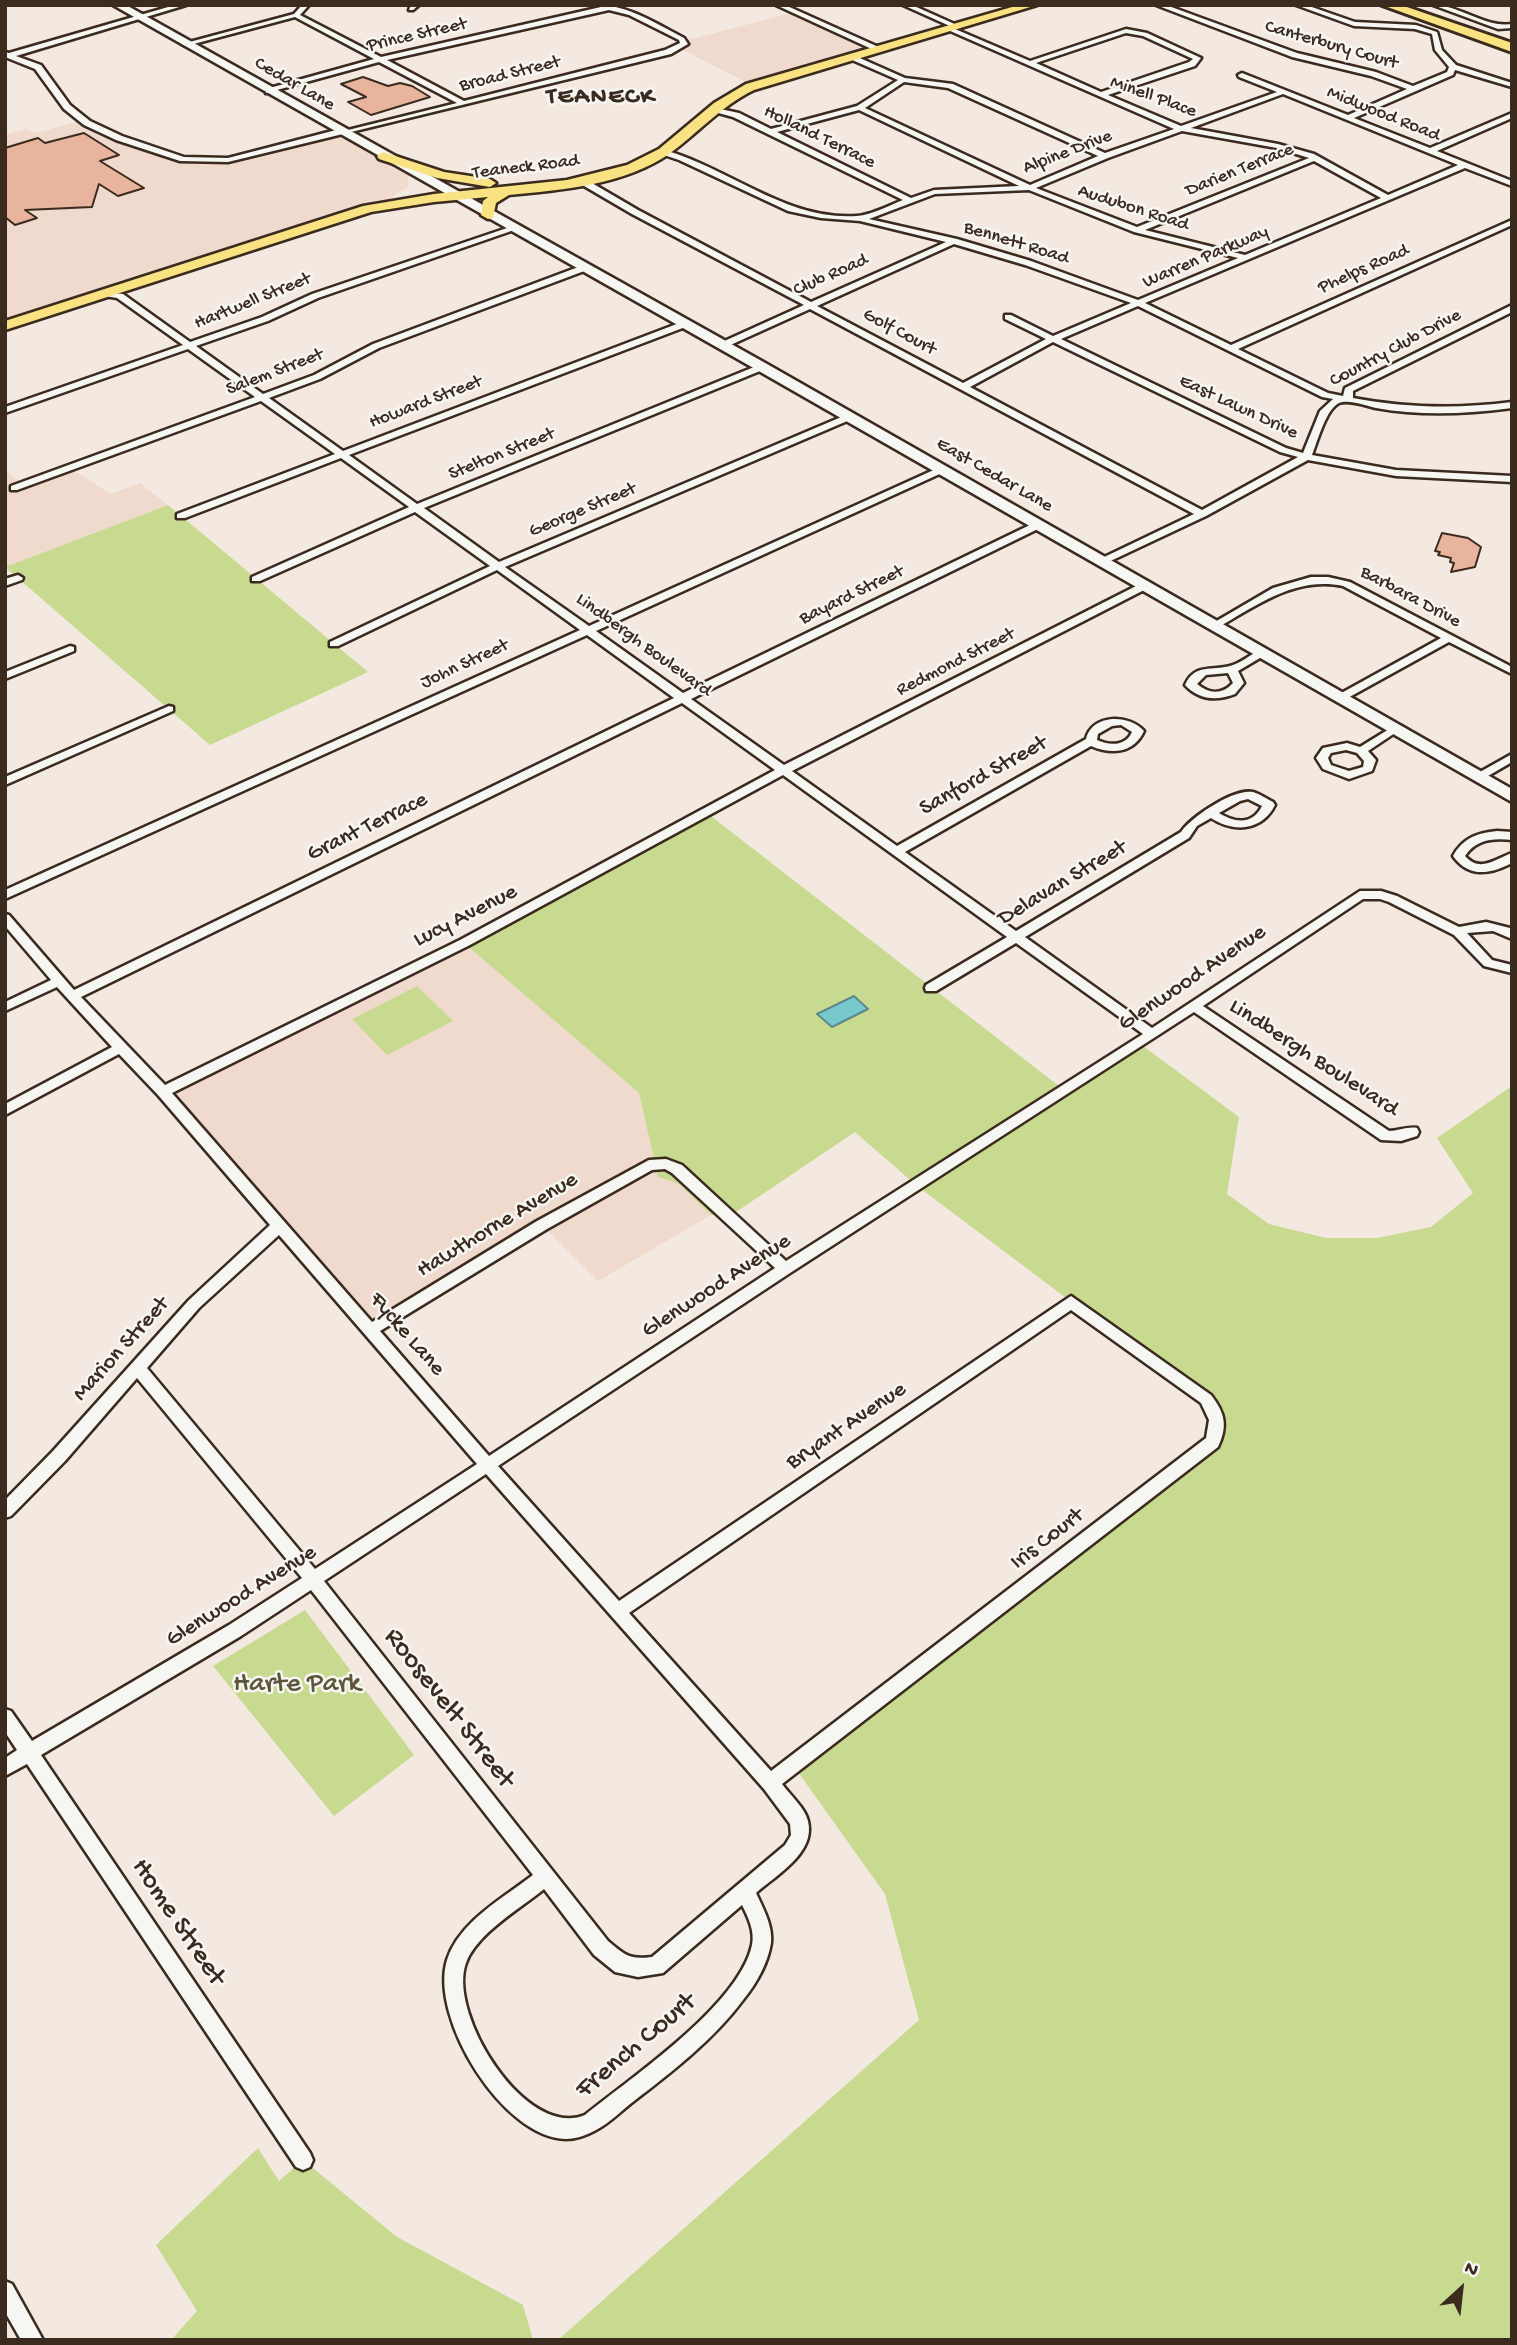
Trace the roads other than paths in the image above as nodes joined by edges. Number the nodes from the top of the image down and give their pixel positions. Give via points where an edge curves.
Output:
1 (118, 5) edge
2 (183, 5) edge
3 (306, 5) edge
4 (566, 5) edge
5 (601, 5) edge
6 (779, 5) edge
7 (906, 5) edge
8 (1031, 5) edge
9 (1159, 5) edge
10 (1299, 5) edge
11 (1388, 5) edge
12 (1405, 5) edge
13 (1436, 5) edge
14 (612, 7) edge
15 (296, 15) junction
16 (138, 17) junction
17 (567, 18) junction
18 (1419, 22) junction
19 (1461, 27) junction
20 (1506, 27) edge
21 (954, 28) junction
22 (1435, 33) junction
23 (1512, 42) edge
24 (186, 44) junction
25 (1512, 48) edge
26 (880, 49) junction
27 (7, 55) edge
28 (853, 57) junction
29 (381, 59) junction
30 (1027, 64) junction
31 (1453, 67) junction
32 (1242, 75) dead end
33 (903, 80) junction
34 (1512, 85) edge
35 (1414, 89) junction
36 (269, 91) junction
37 (1283, 92) junction
38 (1099, 95) junction
39 (463, 103) junction
40 (860, 108) junction
41 (714, 109) junction
42 (1512, 115) edge
43 (1347, 118) junction
44 (1180, 128) junction
45 (772, 131) junction
46 (342, 132) junction
47 (1430, 151) junction
48 (664, 152) junction
49 (383, 156) junction
50 (1105, 156) junction
51 (1315, 158) junction
52 (1465, 165) junction
53 (406, 169) junction
54 (582, 181) junction
55 (1512, 184) edge
56 (542, 186) junction
57 (1029, 188) junction
58 (508, 190) junction
59 (453, 195) junction
60 (1388, 198) junction
61 (909, 200) junction
62 (374, 208) junction
63 (488, 215) junction
64 (860, 219) junction
65 (1512, 222) edge
66 (513, 229) junction
67 (1138, 229) junction
68 (954, 241) junction
69 (1248, 258) junction
70 (584, 268) junction
71 (108, 293) junction
72 (1140, 302) junction
73 (809, 305) junction
74 (1512, 308) edge
75 (1008, 317) dead end
76 (685, 324) junction
77 (5, 326) edge
78 (1053, 339) junction
79 (723, 345) junction
80 (189, 346) junction
81 (1230, 349) junction
82 (762, 368) junction
83 (963, 387) junction
84 (260, 397) junction
85 (1348, 398) junction
86 (1512, 405) edge
87 (5, 410) edge
88 (849, 417) junction
89 (340, 454) junction
90 (1306, 457) junction
91 (941, 470) junction
92 (1512, 479) edge
93 (14, 488) dead end
94 (416, 508) junction
95 (1202, 514) junction
96 (181, 516) dead end
97 (1038, 525) junction
98 (1102, 562) junction
99 (498, 566) junction
100 (18, 578) dead end
101 (256, 579) dead end
102 (5, 583) edge
103 (1144, 586) junction
104 (1213, 626) junction
105 (586, 629) junction
106 (1448, 638) junction
107 (334, 644) dead end
108 (70, 649) dead end
109 (1261, 653) junction
110 (1232, 670) dead end
111 (1512, 671) edge
112 (5, 676) edge
113 (682, 697) junction
114 (1340, 698) junction
115 (169, 709) dead end
116 (1394, 729) junction
117 (1091, 741) dead end
118 (1361, 751) dead end
119 (1512, 757) edge
120 (784, 770) junction
121 (1477, 777) junction
122 (5, 781) edge
123 (1512, 797) edge
124 (1212, 813) dead end
125 (1512, 836) edge
126 (897, 850) junction
127 (1512, 857) edge
128 (5, 895) edge
129 (5, 918) edge
130 (1458, 932) junction
131 (1512, 935) edge
132 (1017, 937) junction
133 (1512, 969) edge
134 (60, 981) junction
135 (931, 988) dead end
136 (72, 996) junction
137 (1194, 1006) junction
138 (5, 1007) edge
139 (1152, 1034) junction
140 (122, 1047) junction
141 (163, 1092) junction
142 (5, 1110) edge
143 (1412, 1132) dead end
144 (280, 1225) junction
145 (785, 1269) junction
146 (1101, 1323) joint
147 (372, 1329) junction
148 (136, 1367) junction
149 (488, 1464) junction
150 (5, 1511) edge
151 (313, 1579) junction
152 (618, 1611) junction
153 (5, 1717) edge
154 (28, 1753) junction
155 (5, 1768) edge
156 (770, 1783) junction
157 (544, 1878) junction
158 (745, 1891) junction
159 (303, 2160) dead end
160 (5, 2291) edge
161 (33, 2340) edge

1 - 16 street, Cedar Lane
2 - 16 street
3 - 15 street
4 - 17 street
5 - 14 street
6 - 26 street
7 - 21 street, Minell Place
8 - 21 main road, Teaneck Road
9 - 35 street, Canterbury Court via 1295,55
10 - 18 street via 1354,24
11 - 18 highway
12 - 19 highway
13 - 20 street
14 - 17 street, Prince Street
14 - 39 street, Broad Street via 682,39 683,44 674,51
15 - 24 street
15 - 29 street
16 - 24 street, Cedar Lane
16 - 27 street
17 - 29 street, Prince Street
18 - 19 highway
18 - 22 street
19 - 20 highway
19 - 22 highway
19 - 23 highway
19 - 25 highway
21 - 26 main road, Teaneck Road
21 - 30 street, Minell Place
22 - 31 street via 1439,50
24 - 36 street, Cedar Lane
26 - 28 main road, Teaneck Road
27 - 46 street, Broad Street via 38,67 67,107 87,123 183,159 228,160
28 - 33 street
28 - 41 main road, Teaneck Road via 750,87
29 - 36 street, Prince Street
29 - 39 street
30 - 38 street, Minell Place
30 - 38 street via 1132,31 1198,60
31 - 34 street
31 - 35 street via 1450,73
32 - 37 street, Midwood Road
33 - 40 street
33 - 50 street via 950,86
35 - 43 street
36 - 46 street, Cedar Lane
37 - 43 street, Midwood Road
37 - 44 street, Alpine Drive
38 - 44 street, Minell Place
39 - 46 street, Broad Street
40 - 45 street
40 - 57 street, Audubon Road
41 - 45 street, Holland Terrace
41 - 48 main road, Teaneck Road
42 - 47 street
43 - 47 street, Midwood Road
44 - 50 street, Alpine Drive
44 - 51 street, Minell Place via 1278,146
45 - 61 street, Holland Terrace
46 - 49 street, Cedar Lane
47 - 52 street, Midwood Road
48 - 54 main road, Teaneck Road via 628,170
48 - 64 street, Bennett Road via 790,209
49 - 53 street, Cedar Lane
49 - 56 main road via 454,178
50 - 57 street, Alpine Drive
51 - 60 street, Minell Place
51 - 67 street, Darien Terrace
52 - 55 street, Midwood Road
52 - 60 street, Warren Parkway
53 - 59 street, Cedar Lane
53 - 62 main road via 409,186
54 - 56 main road, Teaneck Road
54 - 73 street, Golf Court
56 - 58 main road, Teaneck Road
57 - 61 street, Alpine Drive via 945,191
57 - 67 street, Audubon Road
58 - 59 main road, Teaneck Road
58 - 63 main road via 490,201
59 - 62 main road, Teaneck Road
59 - 63 street, East Cedar Lane
60 - 69 street, Warren Parkway
61 - 64 street, Alpine Drive
62 - 71 main road, Teaneck Road
63 - 66 street, East Cedar Lane
64 - 68 street, Bennett Road
65 - 81 street, Phelps Road
66 - 70 street, East Cedar Lane
66 - 80 street, Hartwell Street via 316,296
67 - 69 street, Audubon Road
68 - 72 street, Bennett Road
68 - 73 street, Club Road
69 - 72 street, Warren Parkway
70 - 76 street, East Cedar Lane
70 - 84 street, Salem Street via 376,346 324,374
71 - 77 main road, Teaneck Road
71 - 80 street, Lindbergh Boulevard via 120,296
72 - 78 street, Warren Parkway
72 - 81 street, Bennett Road
73 - 79 street, Club Road
73 - 83 street, Golf Court
74 - 85 street, Country Club Drive via 1354,386 1348,390
75 - 78 street, East Lawn Drive
76 - 79 street, East Cedar Lane
76 - 89 street, Howard Street
78 - 83 street, Warren Parkway
78 - 90 street, East Lawn Drive via 1264,442
79 - 82 street, East Cedar Lane
80 - 84 street, Lindbergh Boulevard
80 - 87 street, Hartwell Street
81 - 85 street, Bennett Road via 1309,388
82 - 88 street, East Cedar Lane
82 - 94 street, Stelton Street
83 - 95 street, Golf Court
84 - 89 street, Lindbergh Boulevard
84 - 93 street, Salem Street
85 - 86 street, Bennett Road via 1428,410
85 - 90 street, Country Club Drive via 1333,402 1325,411
88 - 91 street, East Cedar Lane
88 - 99 street, George Street
89 - 94 street, Lindbergh Boulevard
89 - 96 street, Howard Street
90 - 92 street, East Lawn Drive via 1416,475
90 - 95 street
91 - 97 street, East Cedar Lane
91 - 105 street, John Street
94 - 99 street, Lindbergh Boulevard
94 - 101 street, Stelton Street
95 - 98 street
97 - 98 street, East Cedar Lane
97 - 113 street, Bayard Street
98 - 103 street, East Cedar Lane
99 - 105 street, Lindbergh Boulevard
99 - 107 street, George Street
100 - 102 street
103 - 104 street, East Cedar Lane
103 - 120 street, Redmond Street
104 - 106 street, Barbara Drive via 1296,582 1326,579 1346,584
104 - 109 street, East Cedar Lane
105 - 113 street, Lindbergh Boulevard
105 - 128 street, John Street
106 - 111 street, Barbara Drive
106 - 114 street
108 - 112 street
109 - 110 street
109 - 114 street, East Cedar Lane
113 - 120 street, Lindbergh Boulevard
113 - 136 street, Grant Terrace
114 - 116 street, East Cedar Lane
115 - 122 street
116 - 118 street
116 - 121 street, East Cedar Lane
117 - 126 street, Sanford Street
119 - 121 street
120 - 126 street, Lindbergh Boulevard
120 - 141 street, Lucy Avenue via 464,943
121 - 123 street, East Cedar Lane
124 - 132 street, Delavan Street via 1193,823 1185,835
125 - 127 street via 1481,837 1459,856 1484,869
126 - 132 street, Lindbergh Boulevard
129 - 134 street, Fycke Lane
130 - 131 street via 1472,926 1493,926
130 - 133 street, Glenwood Avenue via 1488,963
130 - 137 street, Glenwood Avenue via 1381,895 1360,895
132 - 135 street, Delavan Street
132 - 139 street, Lindbergh Boulevard
134 - 136 street, Fycke Lane
134 - 138 street
136 - 140 street, Fycke Lane
137 - 139 street, Glenwood Avenue
137 - 143 street, Lindbergh Boulevard via 1387,1136
139 - 145 street, Glenwood Avenue
140 - 141 street, Fycke Lane
140 - 142 street
141 - 144 street, Fycke Lane
144 - 147 street, Fycke Lane
144 - 148 street, Marion Street via 194,1304
145 - 147 street, Hawthorne Avenue via 677,1169 649,1165
145 - 149 street, Glenwood Avenue
146 - 152 street, Bryant Avenue via 1071,1302
146 - 156 street, Iris Court via 1206,1399 1218,1421 1212,1443
147 - 149 street, Fycke Lane
148 - 150 street, Marion Street
148 - 151 street, Roosevelt Street
149 - 151 street, Glenwood Avenue
149 - 152 street, Fycke Lane
151 - 154 street, Glenwood Avenue via 202,1652
151 - 157 street, Roosevelt Street
152 - 156 street, Fycke Lane
153 - 154 street, Home Street
154 - 155 street, Glenwood Avenue
154 - 159 street, Home Street
156 - 158 street via 799,1821 800,1837 791,1851
157 - 158 street, Roosevelt Street via 614,1961 638,1968 656,1966
157 - 158 street, French Court via 470,1938 456,1963 453,1989 467,2038 487,2070 536,2120 555,2128 577,2129 592,2122 736,1998 755,1968 762,1944 759,1919
160 - 161 street

